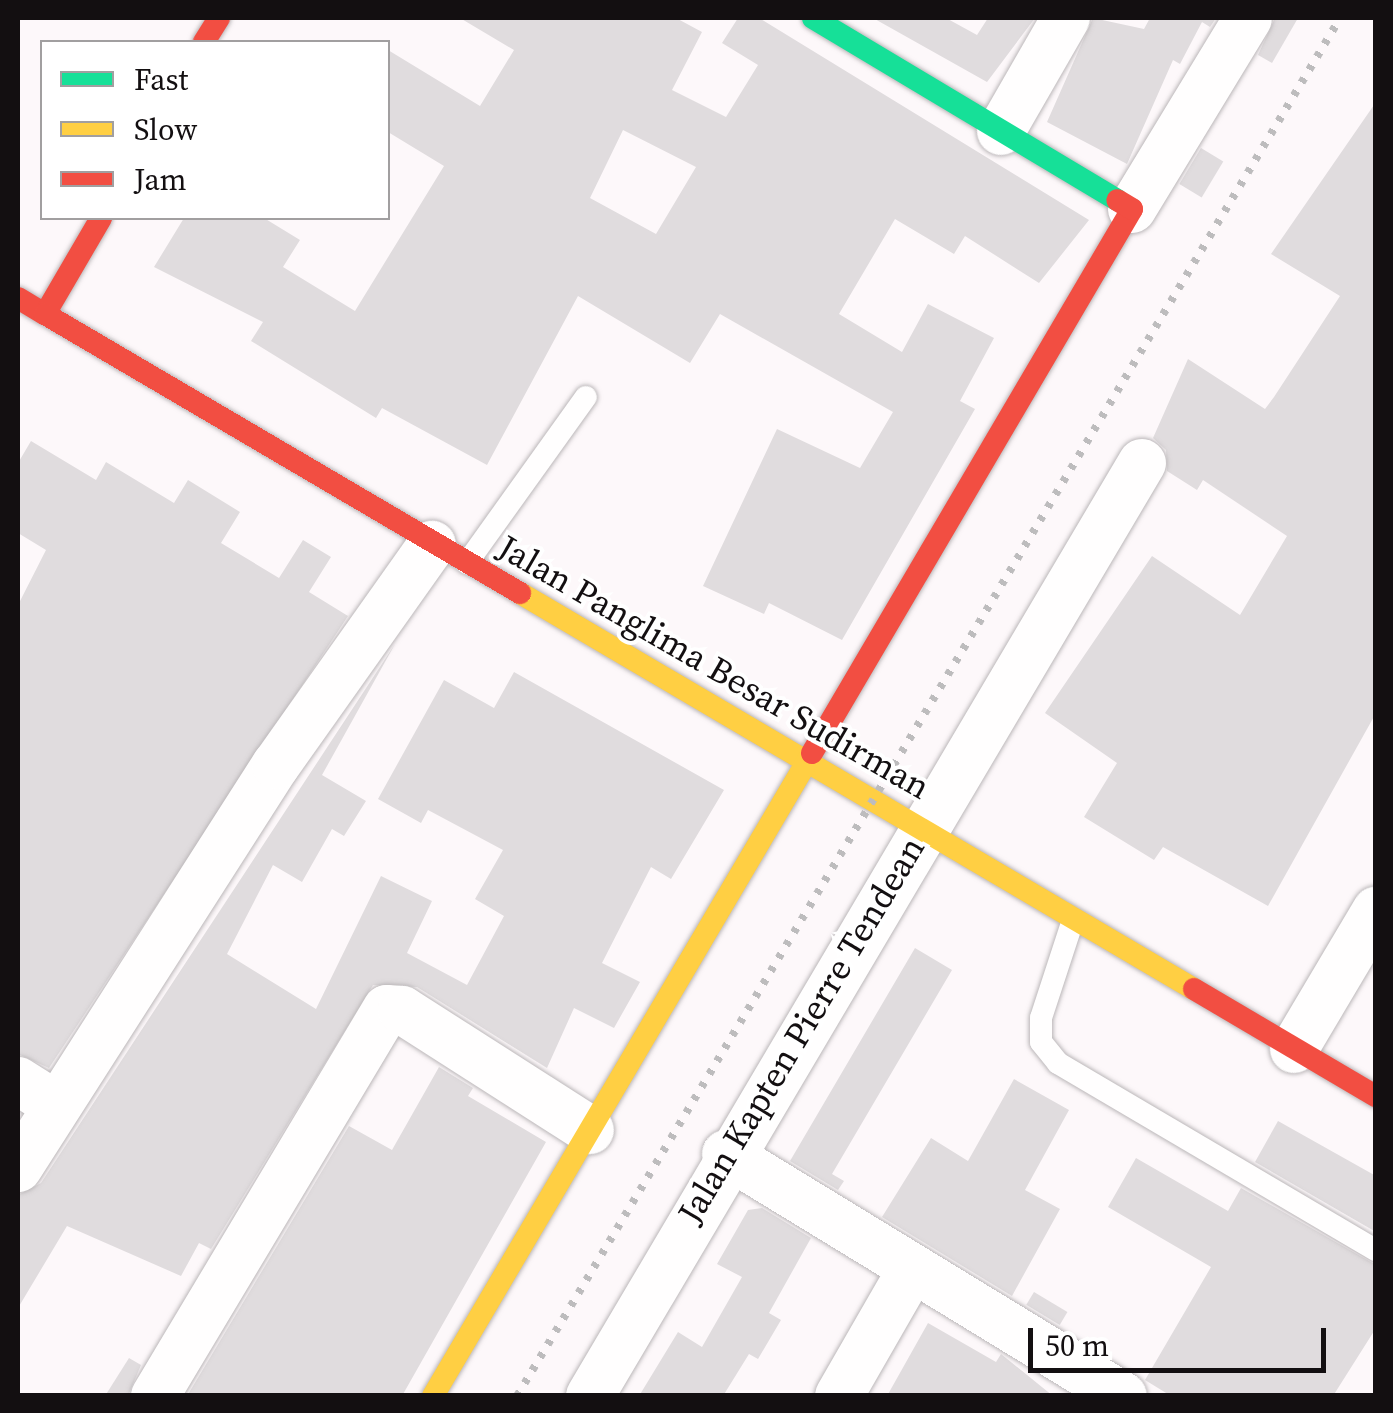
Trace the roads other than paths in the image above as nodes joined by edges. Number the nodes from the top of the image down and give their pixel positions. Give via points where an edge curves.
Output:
1 (219, 18) edge
2 (814, 18) edge
3 (1066, 18) edge
4 (1248, 18) edge
5 (205, 40) edge
6 (1001, 132) junction
7 (1132, 209) junction
8 (100, 220) edge
9 (18, 298) edge
10 (45, 314) junction
11 (586, 397) dead end
12 (1142, 463) dead end
13 (448, 555) junction
14 (803, 756) junction
15 (922, 826) junction
16 (1376, 911) edge
17 (1073, 920) junction
18 (1294, 1049) junction
19 (37, 1093) edge
20 (1376, 1096) edge
21 (590, 1130) junction
22 (726, 1154) junction
23 (18, 1168) edge
24 (1376, 1250) edge
25 (912, 1269) junction
26 (1118, 1394) edge
27 (155, 1396) edge
28 (433, 1396) edge
29 (590, 1396) edge
30 (839, 1396) edge

1 - 5 main road
2 - 6 main road
3 - 6 street
4 - 7 street
6 - 7 main road
7 - 14 main road via 1082,306
8 - 10 main road
9 - 10 main road, Jalan Panglima Besar Sudirman
10 - 13 main road, Jalan Panglima Besar Sudirman
11 - 13 lane
12 - 15 street, Jalan Kapten Pierre Tendean
13 - 14 main road, Jalan Panglima Besar Sudirman
13 - 19 street
14 - 15 main road, Jalan Panglima Besar Sudirman
14 - 21 main road
15 - 17 main road, Jalan Panglima Besar Sudirman
15 - 22 street, Jalan Kapten Pierre Tendean
16 - 18 street
17 - 18 main road, Jalan Panglima Besar Sudirman
17 - 24 lane via 1041,1018 1041,1042 1058,1063
18 - 20 main road, Jalan Panglima Besar Sudirman
19 - 23 street
21 - 27 street via 402,1010 387,1009
21 - 28 main road
22 - 25 street
22 - 29 street, Jalan Kapten Pierre Tendean
25 - 26 street
25 - 30 street

